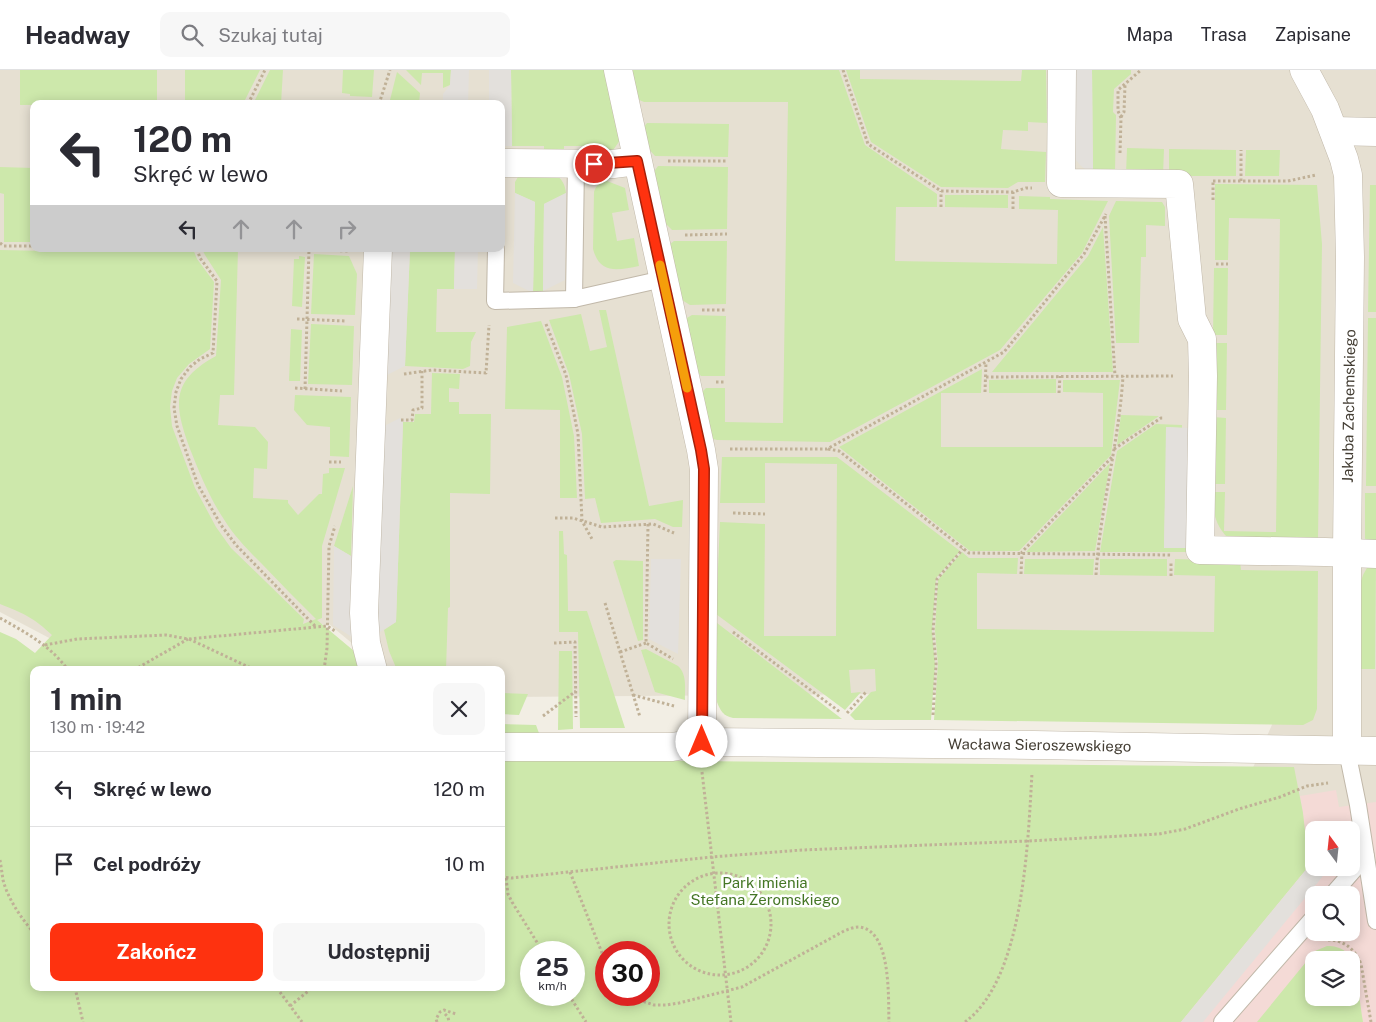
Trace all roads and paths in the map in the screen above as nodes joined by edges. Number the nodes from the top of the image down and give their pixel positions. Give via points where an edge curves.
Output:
1 (265, 70) edge
2 (390, 70) edge
3 (618, 70) edge
4 (843, 70) edge
5 (1062, 70) edge
6 (1141, 70) edge
7 (1304, 70) edge
8 (1125, 84) junction
9 (250, 100) edge
10 (380, 100) edge
11 (1121, 118) junction
12 (1334, 131) junction
13 (1376, 132) edge
14 (1241, 150) dead end
15 (1120, 155) dead end
16 (649, 161) junction
17 (728, 161) dead end
18 (505, 163) edge
19 (576, 164) junction
20 (1319, 174) dead end
21 (1211, 181) dead end
22 (1241, 181) junction
23 (1034, 188) dead end
24 (941, 191) junction
25 (1013, 192) junction
26 (1109, 206) dead end
27 (941, 207) dead end
28 (1013, 209) dead end
29 (1105, 215) junction
30 (727, 234) dead end
31 (681, 235) dead end
32 (0, 243) edge
33 (30, 246) edge
34 (198, 252) edge
35 (309, 252) edge
36 (366, 252) edge
37 (496, 252) edge
38 (1212, 264) dead end
39 (1228, 264) dead end
40 (663, 279) junction
41 (574, 299) junction
42 (297, 319) dead end
43 (307, 320) junction
44 (352, 321) dead end
45 (489, 322) dead end
46 (548, 329) dead end
47 (986, 362) junction
48 (432, 370) dead end
49 (422, 371) dead end
50 (986, 376) junction
51 (1060, 376) junction
52 (1115, 376) junction
53 (1123, 376) junction
54 (1168, 376) dead end
55 (295, 388) dead end
56 (304, 389) junction
57 (349, 391) dead end
58 (985, 392) dead end
59 (1060, 393) dead end
60 (1164, 418) dead end
61 (395, 420) dead end
62 (726, 449) dead end
63 (827, 449) junction
64 (1114, 449) junction
65 (1113, 456) junction
66 (745, 513) dead end
67 (765, 514) dead end
68 (555, 518) dead end
69 (337, 520) dead end
70 (582, 521) junction
71 (648, 524) junction
72 (680, 533) dead end
73 (592, 539) dead end
74 (963, 549) junction
75 (1347, 553) junction
76 (1376, 554) edge
77 (1022, 555) junction
78 (1097, 555) junction
79 (1171, 555) junction
80 (1178, 555) dead end
81 (1021, 574) dead end
82 (1096, 575) dead end
83 (1171, 576) dead end
84 (605, 603) dead end
85 (0, 618) edge
86 (729, 628) dead end
87 (188, 639) junction
88 (554, 643) dead end
89 (646, 643) junction
90 (45, 645) junction
91 (620, 652) junction
92 (678, 662) dead end
93 (64, 666) edge
94 (141, 666) edge
95 (246, 666) edge
96 (325, 666) edge
97 (372, 666) edge
98 (576, 691) junction
99 (866, 692) dead end
100 (633, 695) junction
101 (680, 708) dead end
102 (933, 717) dead end
103 (539, 720) dead end
104 (577, 726) dead end
105 (1034, 745) junction
106 (505, 747) edge
107 (650, 747) junction
108 (1348, 751) junction
109 (1376, 751) edge
110 (701, 755) junction
111 (1333, 782) dead end
112 (1028, 841) junction
113 (711, 857) junction
114 (1371, 858) edge
115 (0, 860) edge
116 (570, 872) junction
117 (713, 874) junction
118 (505, 878) edge
119 (505, 882) edge
120 (1341, 886) edge
121 (1376, 921) edge
122 (1305, 927) edge
123 (30, 929) edge
124 (536, 941) edge
125 (598, 941) edge
126 (1320, 942) dead end
127 (725, 975) junction
128 (76, 991) edge
129 (279, 991) edge
130 (308, 991) edge
131 (727, 991) junction
132 (290, 1006) junction
133 (576, 1006) edge
134 (660, 1006) edge
135 (445, 1014) dead end
136 (456, 1014) dead end
137 (83, 1022) edge
138 (302, 1022) edge
139 (437, 1022) edge
140 (449, 1022) edge
141 (586, 1022) edge
142 (731, 1022) edge
143 (889, 1022) edge
144 (965, 1022) edge
145 (1222, 1022) edge
146 (1371, 1022) edge

1 - 9 path
2 - 10 path
3 - 16 street
4 - 24 path via 868,144
5 - 75 street via 1061,183 1179,184 1192,318 1202,339 1200,550
6 - 8 path
7 - 12 street, Jakuba Zachemskiego
8 - 11 path via 1126,103
8 - 11 path via 1118,90
11 - 15 path
12 - 13 street
12 - 75 street, Jakuba Zachemskiego via 1346,167 1350,228
14 - 22 path
16 - 17 path
16 - 19 street
16 - 40 street
18 - 19 street
19 - 41 lane
20 - 22 path via 1288,181
21 - 22 path
23 - 25 path
24 - 25 path
24 - 27 path
25 - 28 path
26 - 29 path
29 - 47 path via 1084,254 1004,352
29 - 52 path
30 - 31 path
32 - 33 path via 4,246
34 - 87 path via 217,281 213,353 190,366 180,380 174,408 177,426 198,485 221,525 236,545 316,627
35 - 43 path
36 - 97 street via 364,613
37 - 41 lane via 495,301
38 - 39 path
40 - 41 lane
40 - 110 street via 704,469
42 - 43 path
43 - 44 path
43 - 56 path
45 - 48 path via 486,373
46 - 70 path via 566,375 578,434
47 - 50 path
47 - 63 path
49 - 61 path via 422,408 413,410 412,420
50 - 51 path
50 - 58 path
51 - 52 path
51 - 59 path
52 - 53 path
53 - 54 path
53 - 64 path
55 - 56 path
56 - 57 path
60 - 64 path
62 - 63 path
63 - 74 path via 839,451
64 - 65 path
65 - 77 path
65 - 78 path
66 - 67 path
68 - 70 path
69 - 96 path via 330,546
70 - 71 path via 602,527
70 - 73 path
71 - 72 path
71 - 89 path
74 - 77 path via 969,553
74 - 102 path via 937,579
75 - 76 street
75 - 108 street, Jakuba Zachemskiego
77 - 78 path
77 - 81 path
78 - 79 path
78 - 82 path
79 - 80 path
79 - 83 path
84 - 91 path
85 - 90 path
86 - 99 path via 845,716
87 - 90 path via 166,635 77,639
87 - 94 path
87 - 95 path
88 - 98 path via 575,642
89 - 91 path
89 - 92 path
90 - 93 path
91 - 100 path
98 - 103 path
98 - 104 path
100 - 101 path
100 - 107 path
105 - 108 street, Wacława Sieroszewskiego
105 - 110 street, Wacława Sieroszewskiego
105 - 112 path
106 - 107 street, Wacława Sieroszewskiego
107 - 110 street, Wacława Sieroszewskiego via 672,747
108 - 109 street, Wacława Sieroszewskiego
108 - 114 lane
110 - 113 path
111 - 112 path via 1308,786 1172,832
112 - 113 path
112 - 144 path via 1016,925 1008,951 988,996
113 - 116 path
113 - 117 path
114 - 120 lane
114 - 121 lane
115 - 123 path via 14,905
116 - 118 path
116 - 125 path
117 - 127 path
117 - 127 path via 701,877 682,891 670,913 669,925 675,948 682,958 702,972
117 - 127 path via 738,876 748,882 765,900 771,918 770,937 758,959 749,967
119 - 124 path via 512,902
122 - 145 lane
126 - 146 path via 1338,941 1357,955
127 - 131 path
128 - 137 path
129 - 132 path
130 - 132 path
131 - 134 path via 679,1004
131 - 142 path
131 - 143 path via 749,984 844,930 865,928 876,937 883,950
132 - 138 path
133 - 141 path
135 - 140 path
136 - 139 path via 444,1010

